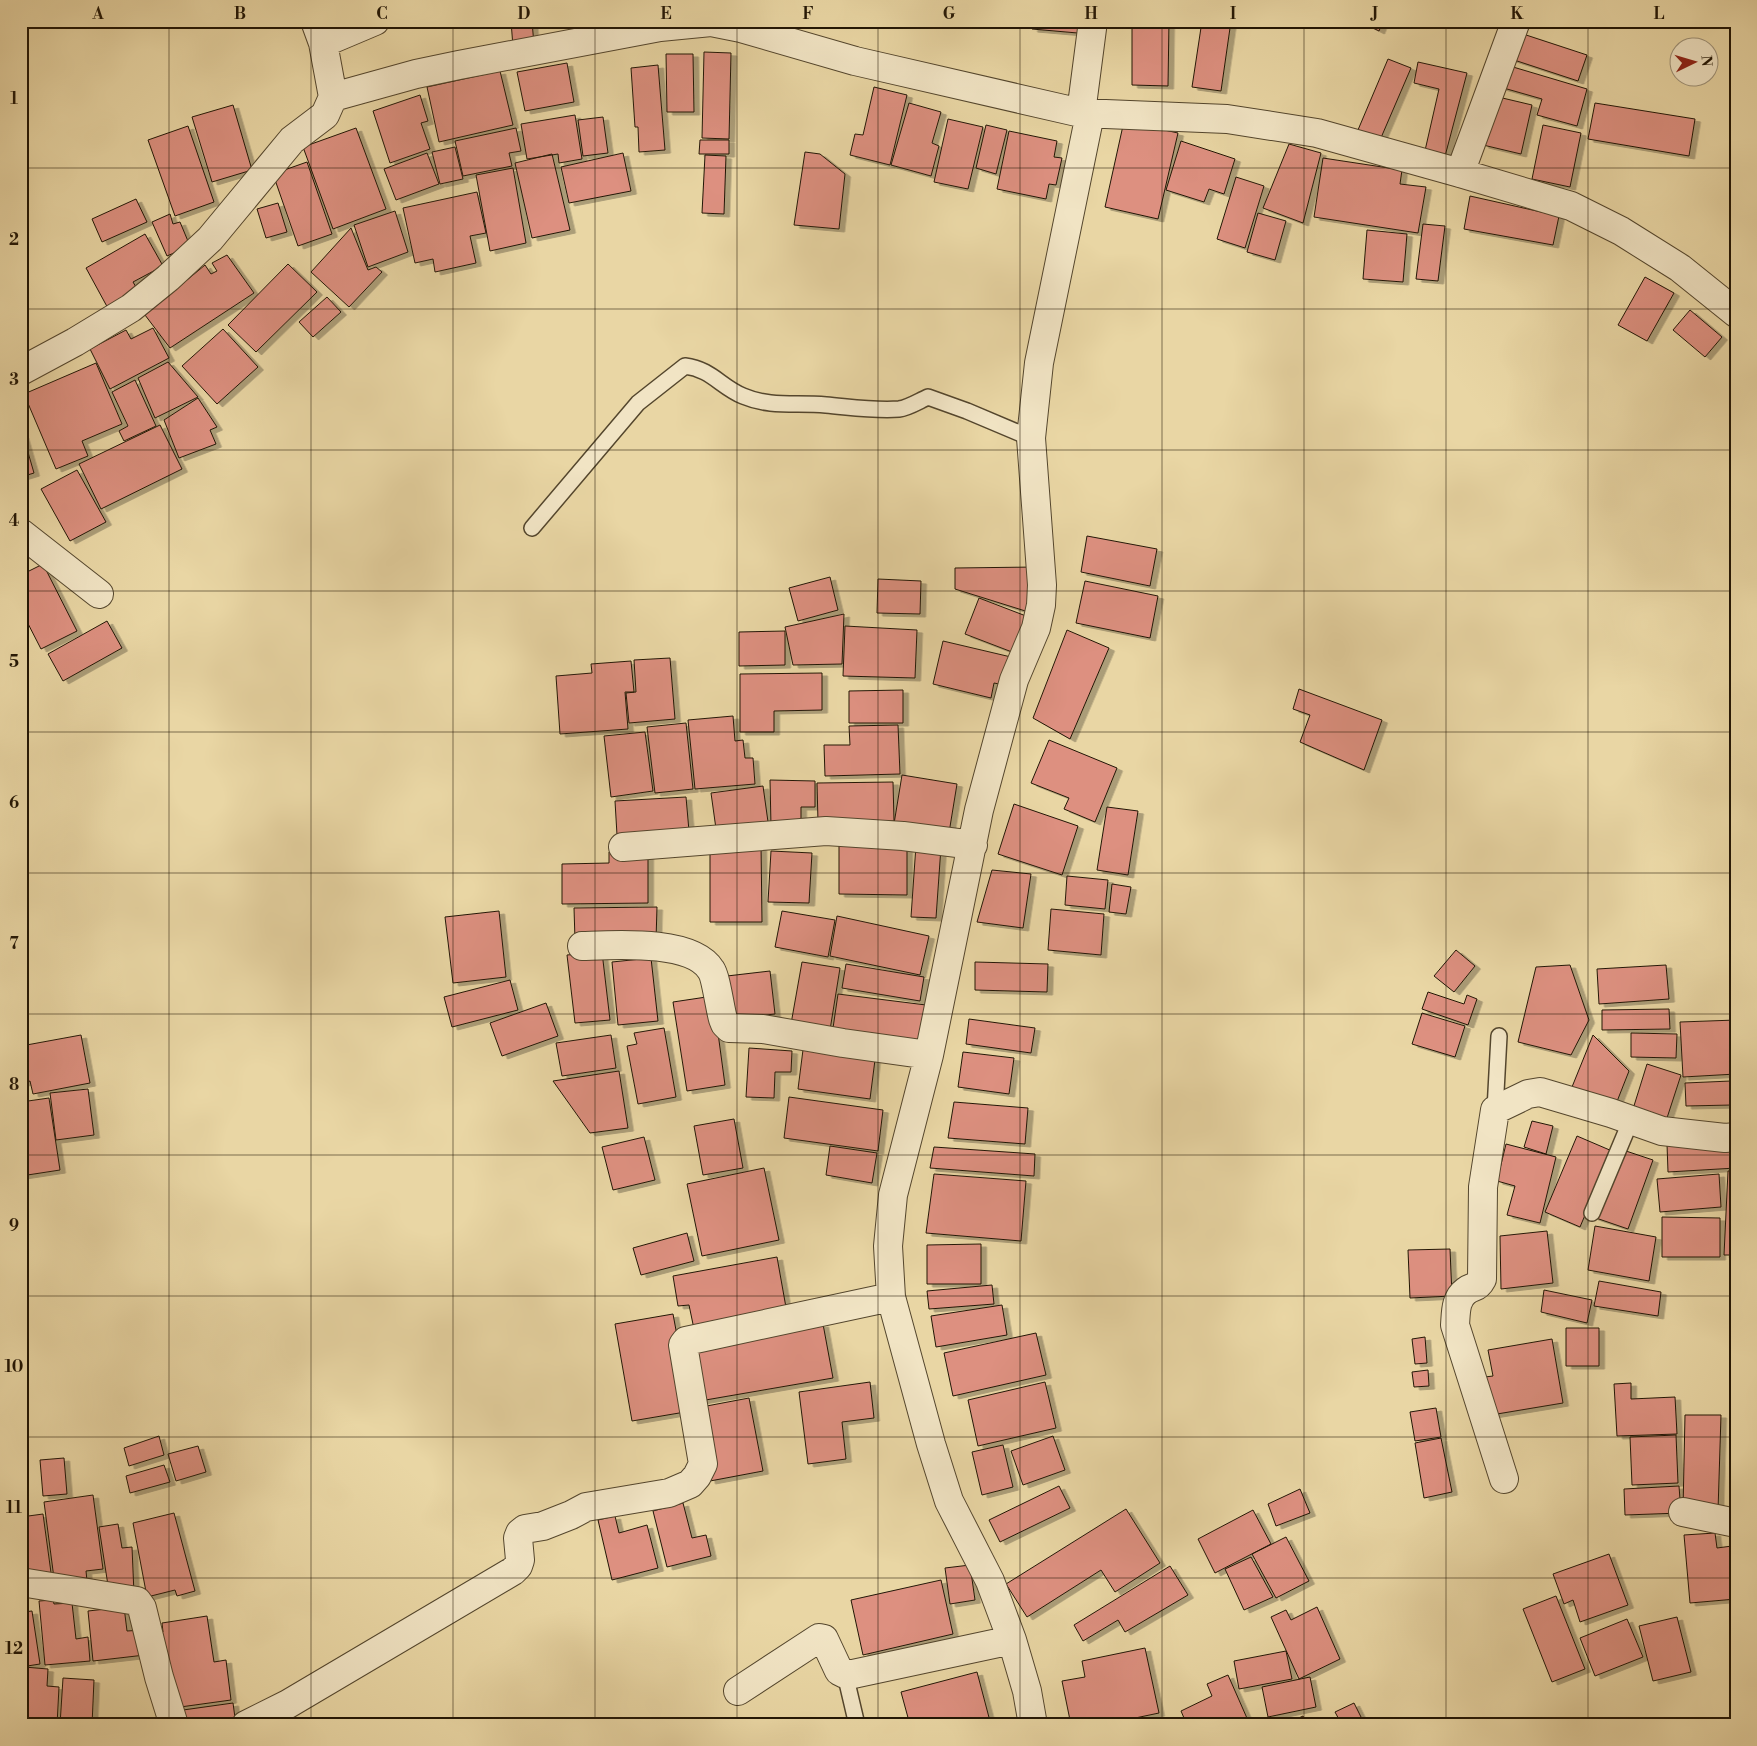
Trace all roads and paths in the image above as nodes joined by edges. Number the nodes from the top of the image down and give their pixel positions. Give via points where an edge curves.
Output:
1 (375, 21) edge
2 (1093, 21) edge
3 (1516, 21) edge
4 (659, 24) edge
5 (319, 32) edge
6 (333, 97) junction
7 (1086, 113) junction
8 (1460, 173) junction
9 (1736, 312) edge
10 (22, 369) edge
11 (1032, 450) junction
12 (532, 528) dead end
13 (21, 533) edge
14 (99, 594) dead end
15 (973, 845) junction
16 (623, 847) dead end
17 (582, 946) dead end
18 (1499, 1036) dead end
19 (929, 1055) junction
20 (1495, 1110) junction
21 (1631, 1120) junction
22 (1736, 1137) edge
23 (1592, 1213) dead end
24 (891, 1298) junction
25 (1504, 1479) dead end
26 (1683, 1512) dead end
27 (1736, 1524) edge
28 (21, 1582) edge
29 (1012, 1640) junction
30 (845, 1674) junction
31 (738, 1691) dead end
32 (174, 1725) edge
33 (246, 1725) edge
34 (857, 1725) edge
35 (1034, 1725) edge

1 - 5 street
2 - 7 street
3 - 8 street
4 - 6 street via 416,74
4 - 7 street via 711,22 740,28 855,61
5 - 6 street
6 - 10 street via 325,115 292,140 210,239 168,278 131,308
7 - 8 street via 1227,119 1317,133
7 - 11 street via 1064,247 1039,363
8 - 9 street via 1571,206 1621,230 1680,268
11 - 12 lane via 967,411 928,397 902,409 770,404 741,395 697,367 685,366 638,403
11 - 15 street via 1041,605 1036,628 1014,680 979,810
13 - 14 street
15 - 16 street via 826,831
15 - 19 street
17 - 19 street via 653,945 688,953 703,961 712,971 721,1012 729,1028 763,1028
18 - 20 lane
19 - 24 street via 893,1195 888,1246
20 - 21 street via 1528,1094 1540,1092
20 - 25 street via 1483,1187 1482,1279 1478,1286 1465,1291 1457,1302 1455,1325
21 - 22 street via 1662,1131
21 - 23 lane
24 - 29 street via 950,1501 990,1581
24 - 33 street via 686,1341 683,1345 703,1464 690,1484 669,1493 578,1511 525,1530 518,1538 520,1560 513,1571 288,1704
26 - 27 street
28 - 32 street via 137,1601 142,1608
29 - 30 street
29 - 35 street
30 - 31 street via 839,1671 824,1639 819,1638
30 - 34 lane

